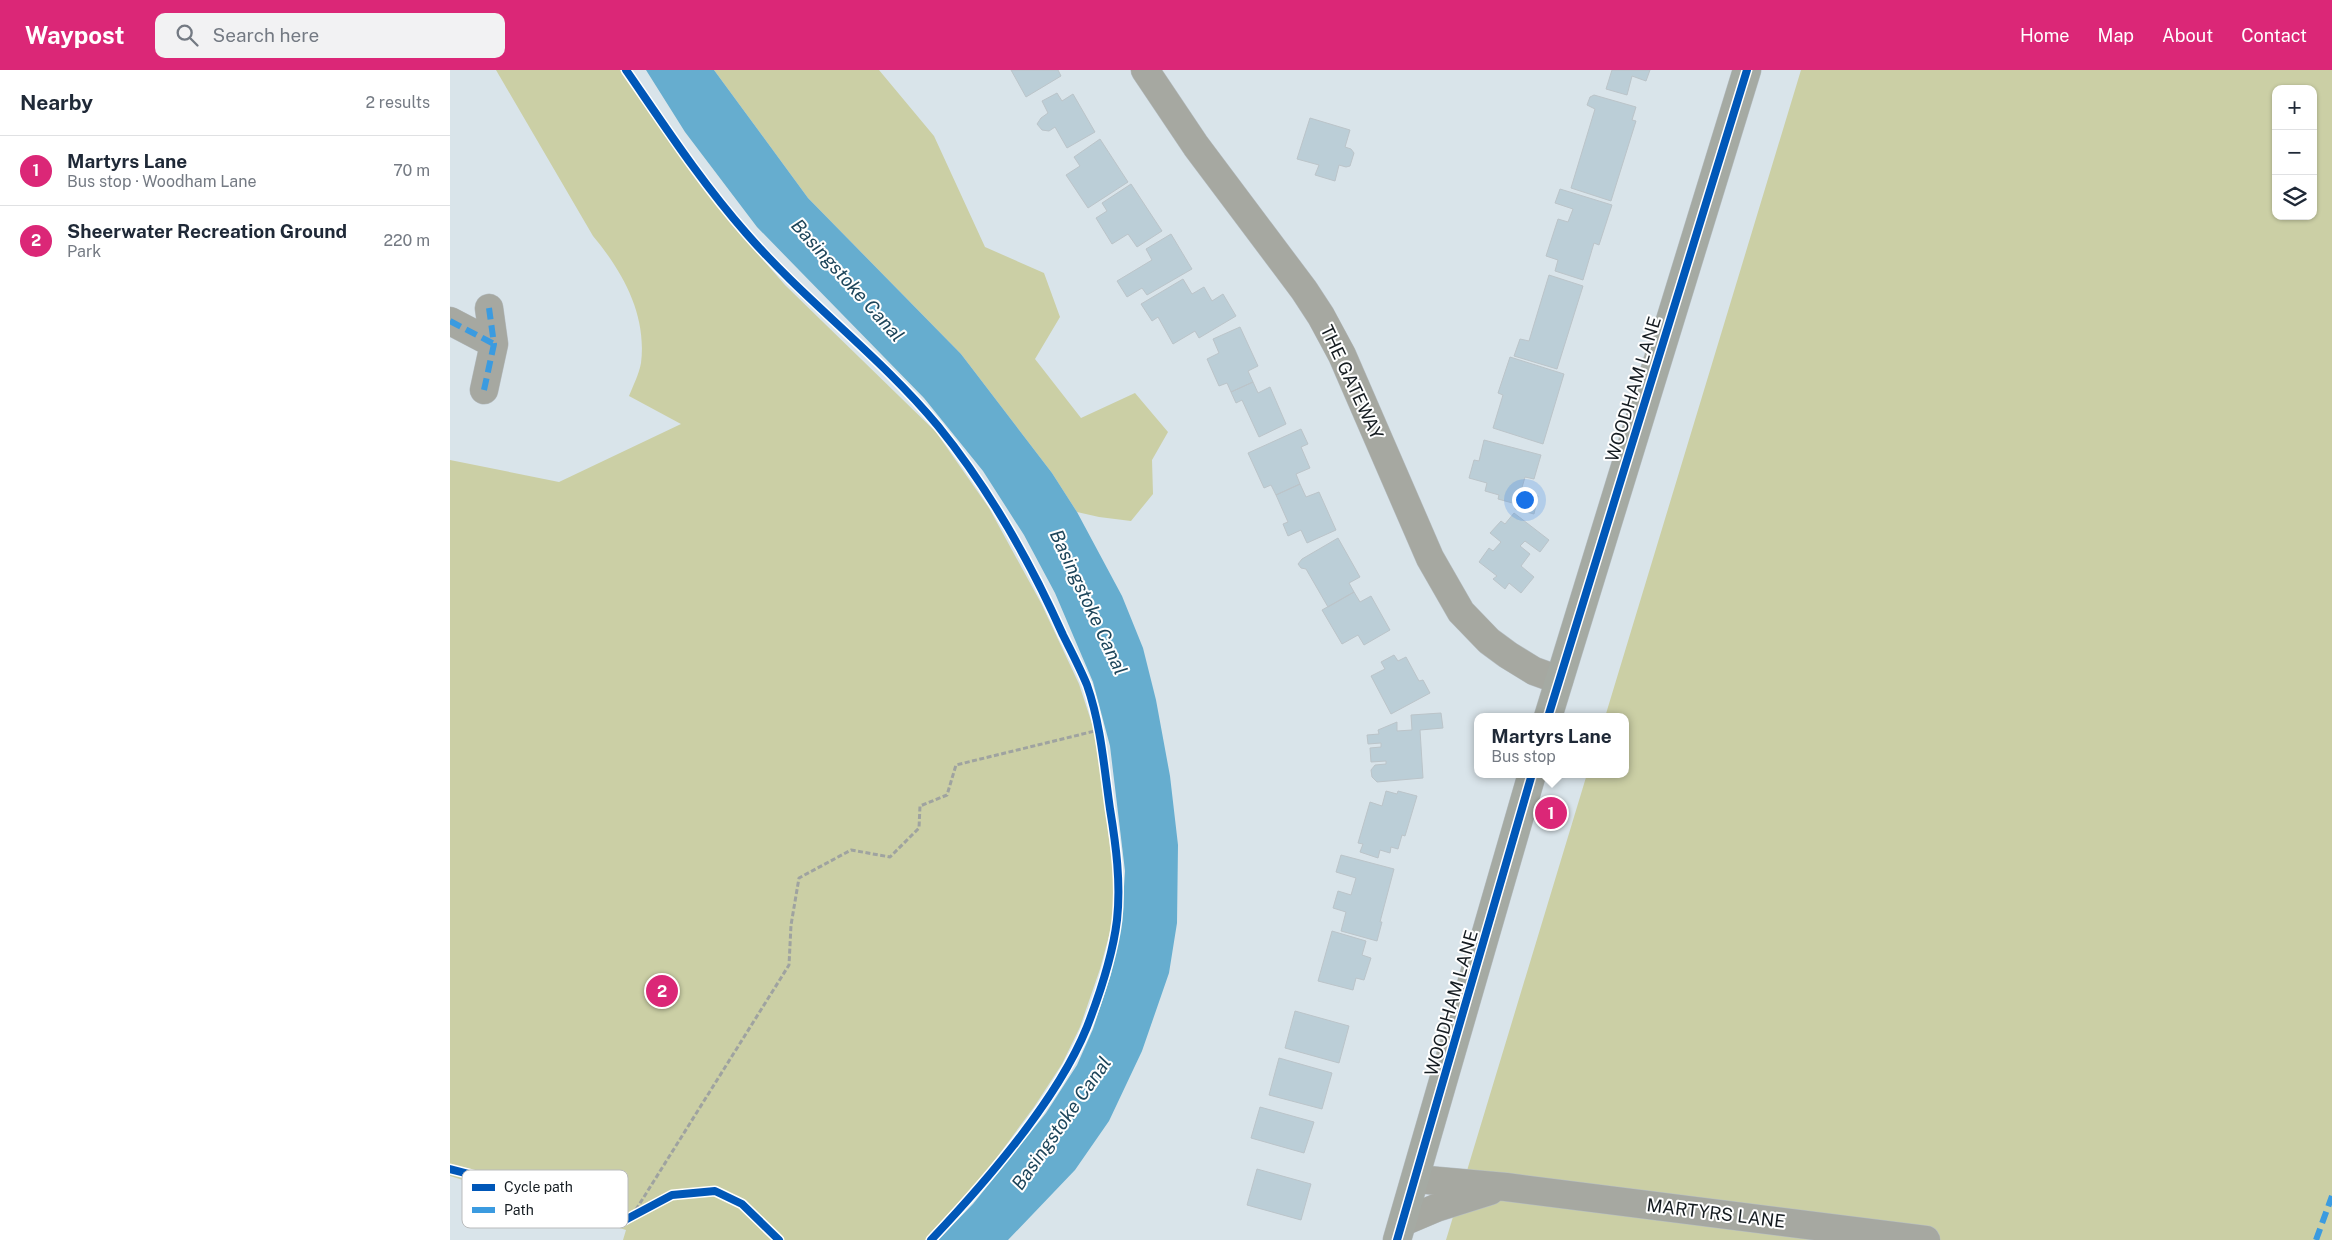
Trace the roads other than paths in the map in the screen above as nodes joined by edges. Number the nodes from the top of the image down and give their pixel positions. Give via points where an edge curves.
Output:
1 (1145, 70) edge
2 (1747, 70) edge
3 (489, 308) dead end
4 (450, 321) edge
5 (494, 344) junction
6 (484, 390) dead end
7 (1559, 680) junction
8 (1549, 713) edge
9 (1531, 778) edge
10 (1416, 1179) junction
11 (1506, 1186) junction
12 (1400, 1231) edge
13 (1926, 1240) edge

1 - 7 street, THE GATEWAY via 1201,154 1321,316 1342,355 1430,558 1461,612 1508,655 1534,671
2 - 7 main road, WOODHAM LANE
3 - 5 street
4 - 5 street
5 - 6 street
7 - 8 main road, WOODHAM LANE
9 - 10 main road, WOODHAM LANE
10 - 11 street, MARTYRS LANE
10 - 12 main road, WOODHAM LANE
11 - 12 street, MARTYRS LANE via 1436,1208
11 - 13 street, MARTYRS LANE

